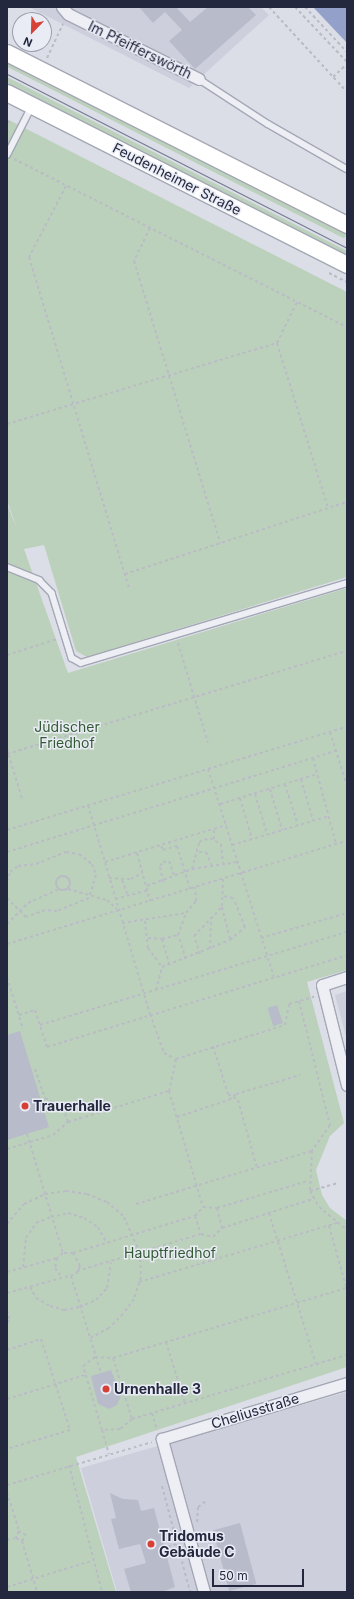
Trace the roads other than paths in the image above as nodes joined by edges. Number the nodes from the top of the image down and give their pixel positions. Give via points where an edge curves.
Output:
1 (65, 11) edge
2 (7, 53) edge
3 (199, 79) joint
4 (7, 93) edge
5 (32, 106) junction
6 (7, 155) edge
7 (347, 169) edge
8 (347, 225) edge
9 (347, 265) edge
10 (7, 567) edge
11 (347, 583) edge
12 (347, 977) edge
13 (347, 1085) edge
14 (347, 1383) edge
15 (204, 1592) edge

1 - 3 street, Im Pfeifferswörth
2 - 8 main road
3 - 7 lane via 268,124
4 - 5 main road, Feudenheimer Straße
5 - 6 lane
5 - 9 main road, Feudenheimer Straße
10 - 11 lane via 39,580 52,593 72,658 81,663
12 - 13 street via 322,985
14 - 15 street, Cheliusstraße via 162,1439

